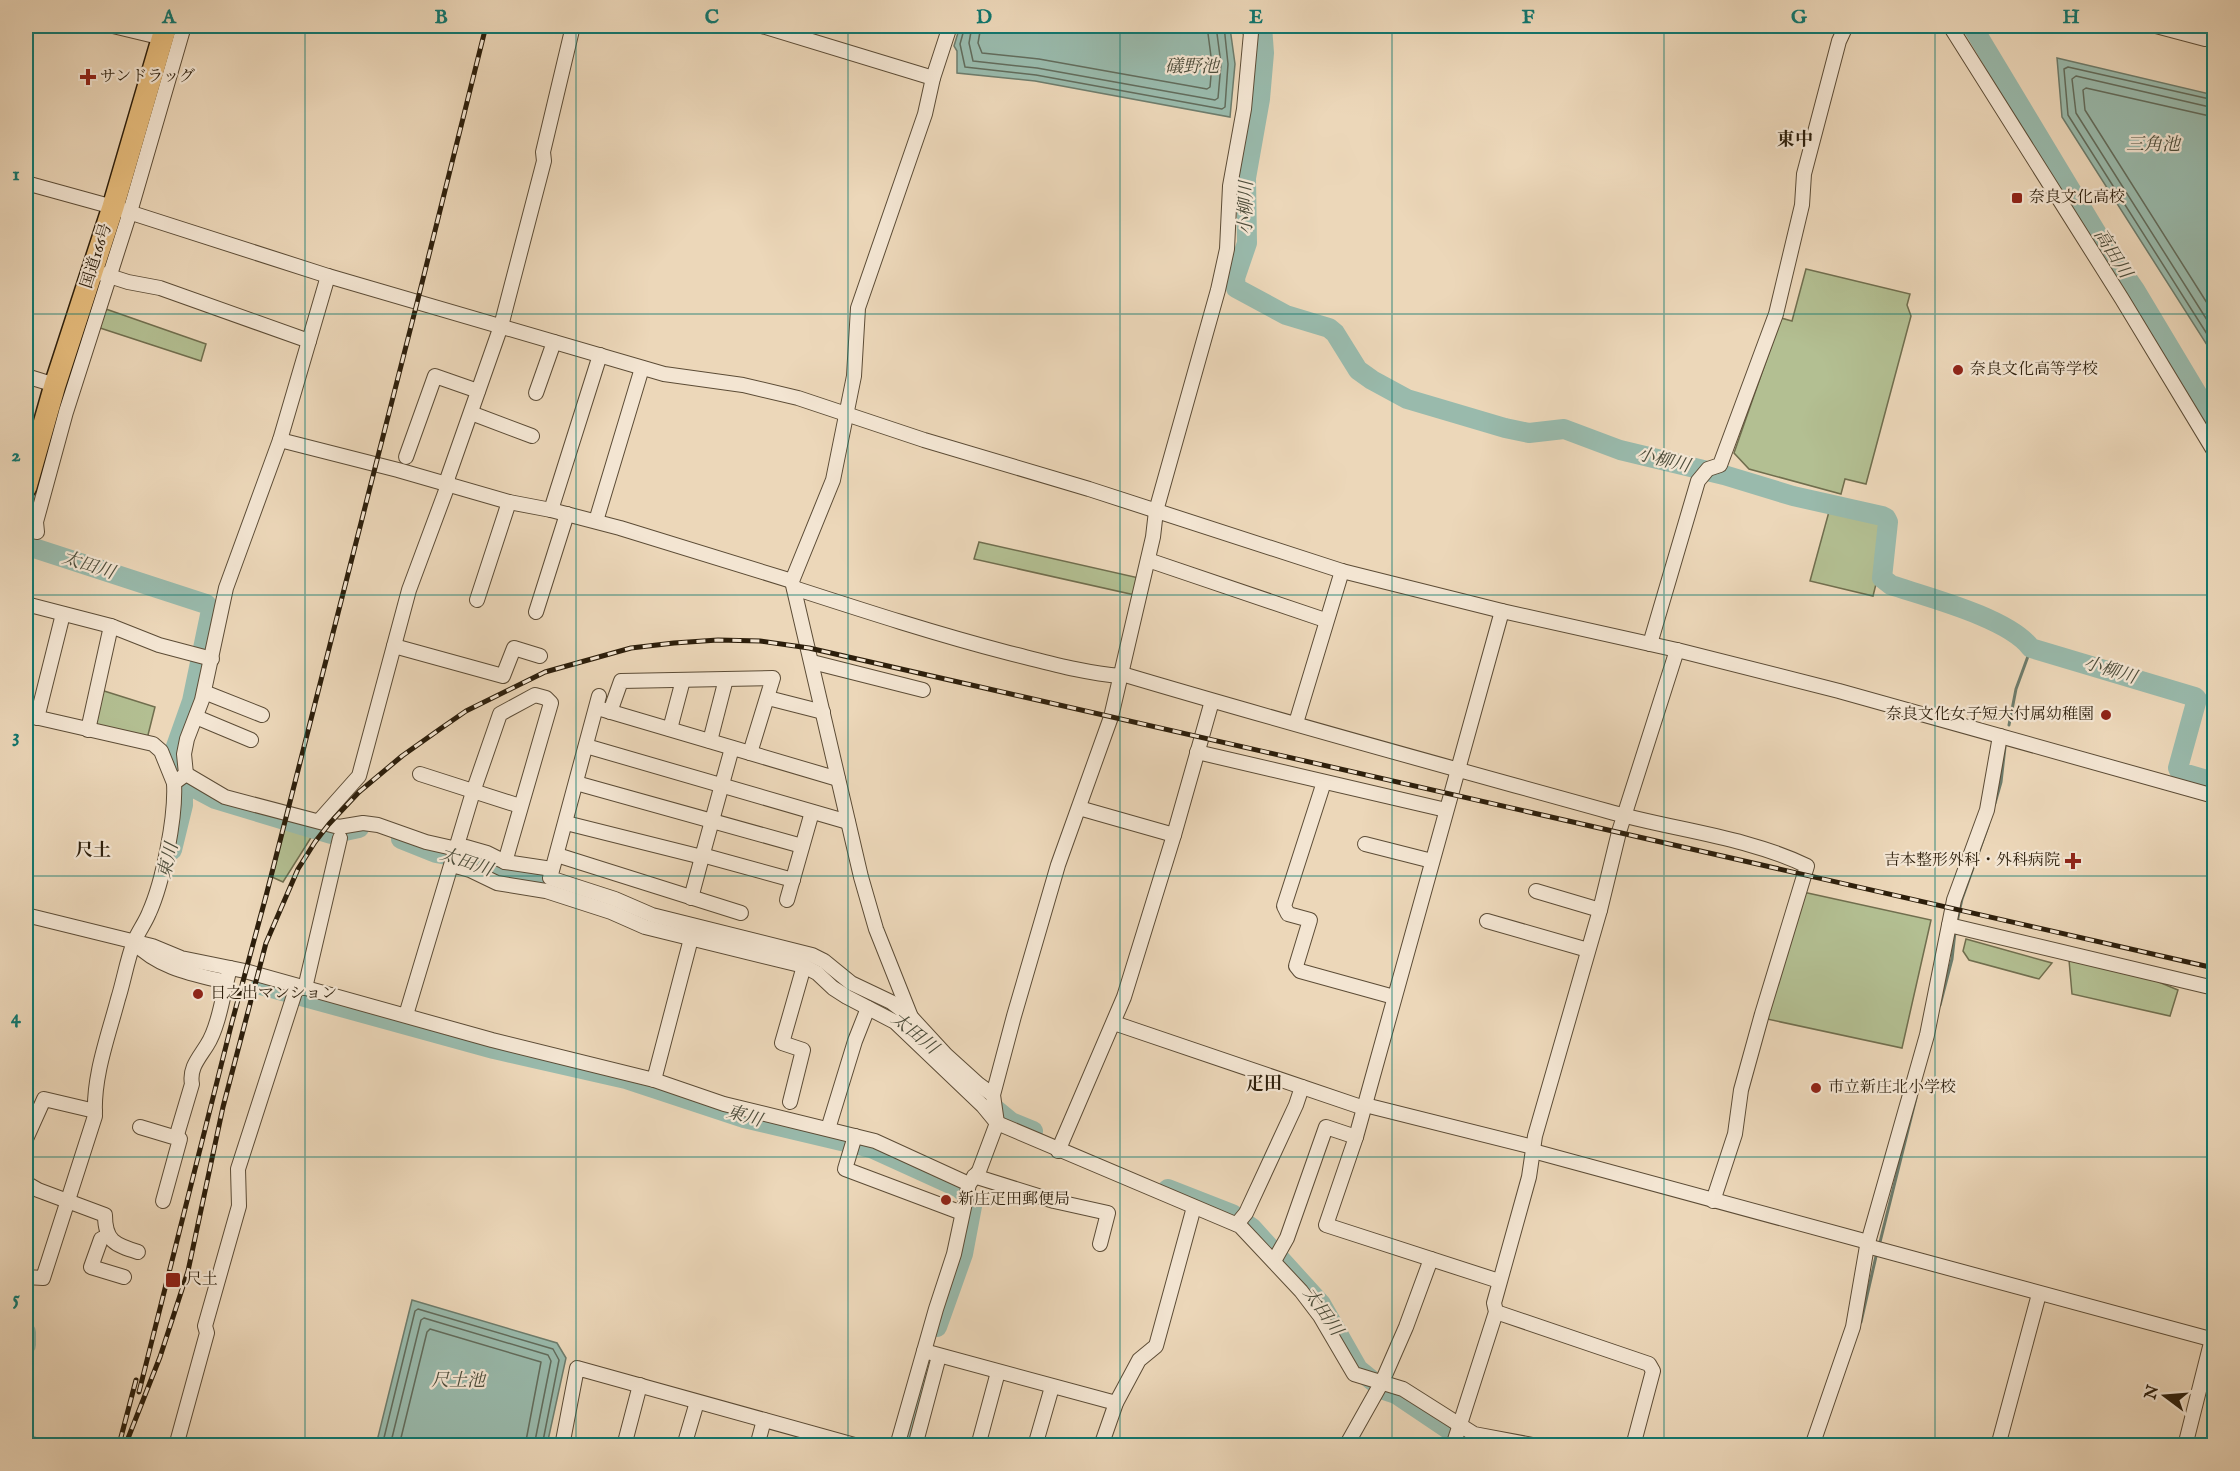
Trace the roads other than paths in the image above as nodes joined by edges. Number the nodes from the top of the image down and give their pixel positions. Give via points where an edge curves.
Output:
1 (113, 26) edge
2 (184, 26) edge
3 (573, 26) edge
4 (762, 26) edge
5 (950, 26) edge
6 (1247, 26) edge
7 (1846, 26) edge
8 (1950, 26) edge
9 (2156, 26) edge
10 (164, 32) edge
11 (2209, 38) edge
12 (933, 78) junction
13 (26, 183) edge
14 (123, 210) junction
15 (103, 274) junction
16 (328, 276) junction
17 (89, 314) junction
18 (501, 326) junction
19 (309, 341) junction
20 (554, 342) junction
21 (600, 355) junction
22 (642, 368) junction
23 (26, 376) edge
24 (55, 385) junction
25 (478, 391) junction
26 (536, 393) dead end
27 (58, 409) junction
28 (471, 413) junction
29 (847, 414) junction
30 (532, 436) dead end
31 (280, 441) junction
32 (2214, 452) edge
33 (406, 457) dead end
34 (448, 485) junction
35 (26, 487) edge
36 (509, 502) junction
37 (551, 510) junction
38 (1156, 511) junction
39 (567, 514) junction
40 (596, 521) junction
41 (37, 532) dead end
42 (1148, 560) junction
43 (1342, 571) junction
44 (793, 584) junction
45 (477, 600) dead end
46 (26, 604) edge
47 (1502, 611) junction
48 (536, 612) dead end
49 (63, 614) junction
50 (1325, 620) junction
51 (111, 626) junction
52 (1650, 644) junction
53 (394, 646) junction
54 (1677, 650) junction
55 (540, 656) dead end
56 (212, 659) junction
57 (812, 662) junction
58 (1122, 675) junction
59 (726, 679) junction
60 (683, 680) junction
61 (923, 690) dead end
62 (204, 692) junction
63 (768, 698) junction
64 (1212, 701) junction
65 (602, 705) junction
66 (823, 712) junction
67 (262, 716) dead end
68 (31, 717) edge
69 (196, 717) junction
70 (1296, 723) junction
71 (670, 729) junction
72 (88, 730) junction
73 (2000, 736) junction
74 (250, 741) dead end
75 (711, 741) junction
76 (586, 746) junction
77 (732, 748) junction
78 (1197, 752) junction
79 (750, 753) junction
80 (1459, 770) junction
81 (186, 774) junction
82 (420, 774) dead end
83 (838, 779) junction
84 (1324, 782) junction
85 (174, 783) junction
86 (576, 783) junction
87 (722, 784) junction
88 (473, 792) junction
89 (2214, 796) edge
90 (520, 806) junction
91 (1079, 808) junction
92 (1446, 810) junction
93 (812, 812) junction
94 (1625, 816) junction
95 (319, 821) junction
96 (712, 821) junction
97 (848, 822) junction
98 (566, 823) junction
99 (1174, 835) junction
100 (340, 838) dead end
101 (1365, 844) dead end
102 (802, 846) junction
103 (457, 849) junction
104 (556, 855) junction
105 (702, 856) junction
106 (1432, 861) junction
107 (505, 862) junction
108 (452, 865) junction
109 (552, 869) junction
110 (793, 880) junction
111 (1536, 891) dead end
112 (691, 898) junction
113 (788, 900) dead end
114 (1600, 910) junction
115 (741, 913) dead end
116 (26, 915) edge
117 (1487, 921) dead end
118 (1949, 925) junction
119 (692, 933) junction
120 (134, 942) junction
121 (1588, 950) junction
122 (804, 966) junction
123 (230, 968) junction
124 (226, 982) junction
125 (2214, 988) edge
126 (298, 989) junction
127 (1394, 997) junction
128 (868, 1008) junction
129 (406, 1015) junction
130 (911, 1017) junction
131 (1114, 1023) junction
132 (654, 1080) junction
133 (1302, 1087) junction
134 (993, 1095) junction
135 (790, 1102) dead end
136 (1364, 1106) junction
137 (95, 1111) junction
138 (997, 1123) junction
139 (140, 1127) dead end
140 (828, 1130) junction
141 (855, 1136) junction
142 (1356, 1137) junction
143 (176, 1138) junction
144 (26, 1139) edge
145 (1533, 1149) junction
146 (1058, 1150) junction
147 (971, 1180) junction
148 (26, 1183) edge
149 (68, 1201) junction
150 (163, 1201) dead end
151 (1713, 1201) junction
152 (964, 1207) junction
153 (1194, 1207) junction
154 (1237, 1224) junction
155 (108, 1236) junction
156 (1100, 1244) dead end
157 (1867, 1244) junction
158 (138, 1252) dead end
159 (1431, 1259) junction
160 (1274, 1261) junction
161 (26, 1277) edge
162 (124, 1277) dead end
163 (1498, 1281) junction
164 (2039, 1294) junction
165 (1496, 1312) junction
166 (2214, 1339) edge
167 (932, 1353) junction
168 (998, 1372) junction
169 (1382, 1382) junction
170 (640, 1385) junction
171 (1053, 1387) junction
172 (697, 1402) junction
173 (1116, 1403) junction
174 (764, 1420) junction
175 (1459, 1426) junction
176 (828, 1441) edge
177 (176, 1446) edge
178 (562, 1446) edge
179 (624, 1446) edge
180 (684, 1446) edge
181 (757, 1446) edge
182 (858, 1446) edge
183 (897, 1446) edge
184 (915, 1446) edge
185 (978, 1446) edge
186 (1035, 1446) edge
187 (1101, 1446) edge
188 (1346, 1446) edge
189 (1453, 1446) edge
190 (1538, 1446) edge
191 (1633, 1446) edge
192 (1812, 1446) edge
193 (1998, 1446) edge
194 (2184, 1446) edge

1 - 10 street
2 - 14 street
3 - 18 street via 544,161
4 - 12 street
5 - 12 street
6 - 38 street via 1251,33 1249,64 1230,186 1227,249
7 - 52 street via 1804,174 1802,205 1776,314 1720,465 1698,481
8 - 32 street
9 - 11 street
10 - 14 highway, 国道166号
12 - 29 street via 925,114 858,308 854,376
13 - 14 street
14 - 15 highway, 国道166号
14 - 16 street
15 - 17 highway, 国道166号
15 - 19 street via 160,288
16 - 18 street
16 - 19 street
17 - 24 highway, 国道166号
17 - 27 street
18 - 20 street
18 - 25 street
19 - 31 street
20 - 21 street
20 - 26 street
21 - 22 street
21 - 37 street
22 - 29 street via 743,384
22 - 40 street
23 - 24 street
24 - 27 highway, 国道166号
25 - 28 street
25 - 33 street via 435,376
27 - 35 highway, 国道166号
27 - 41 street
28 - 30 street
28 - 34 street
29 - 38 street
29 - 44 street via 833,480
31 - 34 street
31 - 56 street via 226,588
34 - 36 street
34 - 53 street via 409,590
36 - 37 street
36 - 45 street
37 - 39 street
38 - 42 street
38 - 43 street
39 - 40 street
39 - 48 street
40 - 44 street
42 - 50 street
42 - 58 street
43 - 47 street
43 - 50 street
44 - 57 street
44 - 58 street via 961,640 1038,660
46 - 49 street
47 - 52 street
47 - 80 street
49 - 51 street
49 - 68 street
50 - 70 street
51 - 56 street via 159,645
51 - 72 street
52 - 54 street
53 - 55 street via 503,676 514,648
53 - 95 street via 359,776
54 - 73 street
54 - 94 street
56 - 62 street
57 - 61 street
57 - 66 street
58 - 64 street
58 - 91 street
59 - 60 street
59 - 63 street via 773,678
59 - 75 street
60 - 65 street via 621,681
60 - 71 street
62 - 67 street
62 - 69 street
63 - 66 street
63 - 79 street
64 - 70 street
64 - 78 street
65 - 71 street
65 - 76 street
66 - 83 street
68 - 72 street
69 - 74 street
69 - 81 street via 184,754
70 - 80 street
71 - 75 street
72 - 85 street via 153,744 161,751
73 - 89 street
73 - 118 street via 1987,810 1954,900
75 - 77 street
76 - 86 street
76 - 87 street
77 - 79 street
77 - 87 street
78 - 84 street
78 - 99 street
79 - 83 street
80 - 92 street
80 - 94 street
81 - 85 street
81 - 95 street via 225,797
82 - 88 street
83 - 97 street
84 - 92 street
84 - 127 street via 1284,906 1288,914 1310,920 1296,966 1300,971
85 - 120 street via 175,802 157,889
86 - 96 street
86 - 98 street
87 - 93 street
87 - 96 street
88 - 90 street
88 - 90 street via 500,714 536,695 551,703
88 - 103 street
90 - 107 street
91 - 99 street
91 - 134 street via 1058,865
92 - 106 street
93 - 97 street
93 - 102 street
94 - 114 street
94 - 151 street via 1722,837 1808,866 1759,1025 1741,1090 1734,1134
95 - 103 street via 339,827 378,825
96 - 102 street
96 - 105 street
97 - 130 street via 876,929
98 - 104 street
98 - 105 street
99 - 131 street
100 - 126 street
101 - 106 street
102 - 110 street
103 - 107 street via 466,847
103 - 108 street
104 - 109 street
104 - 112 street
105 - 110 street
105 - 112 street
106 - 127 street
107 - 109 street
108 - 119 street via 497,883 546,891 645,927
108 - 129 street
109 - 119 street via 550,878 615,899
110 - 113 street
111 - 114 street
112 - 115 street
114 - 121 street
116 - 120 street
117 - 121 street
118 - 125 street
118 - 157 street via 1927,1035
119 - 122 street
119 - 130 street via 812,955 851,983 891,1002
119 - 132 street
120 - 123 street via 181,958
120 - 124 street via 157,961
120 - 137 street via 99,1069
121 - 145 street
122 - 128 street
122 - 135 street via 782,1043 803,1050
123 - 124 street
123 - 126 street
124 - 143 street via 207,1045 191,1076
126 - 129 street
126 - 177 street via 238,1169 239,1206
127 - 136 street
128 - 138 street via 908,1033
128 - 140 street
129 - 132 street
130 - 134 street via 946,1055
131 - 133 street
131 - 146 street
132 - 140 street via 724,1104
133 - 136 street
133 - 154 street via 1246,1213
134 - 138 street
136 - 142 street
136 - 145 street
137 - 144 street via 44,1099
137 - 149 street
138 - 146 street
138 - 147 street via 979,1171
139 - 143 street
140 - 141 street
141 - 147 street
141 - 152 street via 845,1169
142 - 159 street via 1326,1225
142 - 160 street via 1326,1127 1287,1238
143 - 150 street via 180,1139
145 - 151 street
145 - 163 street via 1529,1177
146 - 153 street
147 - 152 street
147 - 156 street via 1108,1213
148 - 149 street
149 - 155 street via 105,1215
149 - 161 street via 43,1278
151 - 157 street
152 - 167 street
153 - 154 street
153 - 173 street via 1156,1346 1139,1360
154 - 160 street
155 - 158 street
155 - 162 street via 101,1239 92,1267
157 - 164 street
157 - 192 street via 1853,1327
159 - 163 street
159 - 169 street
160 - 169 street via 1320,1316 1354,1374
163 - 165 street
164 - 166 street
164 - 193 street
165 - 175 street
165 - 191 street via 1649,1364 1653,1371
166 - 194 street
167 - 168 street
167 - 183 street
167 - 184 street
168 - 171 street
168 - 185 street
169 - 175 street via 1403,1389
169 - 188 street
170 - 172 street
170 - 178 street via 577,1368
170 - 179 street
171 - 173 street
171 - 186 street
172 - 174 street
172 - 180 street
173 - 187 street
174 - 176 street
174 - 181 street
175 - 189 street
175 - 190 street via 1474,1434
176 - 182 street

